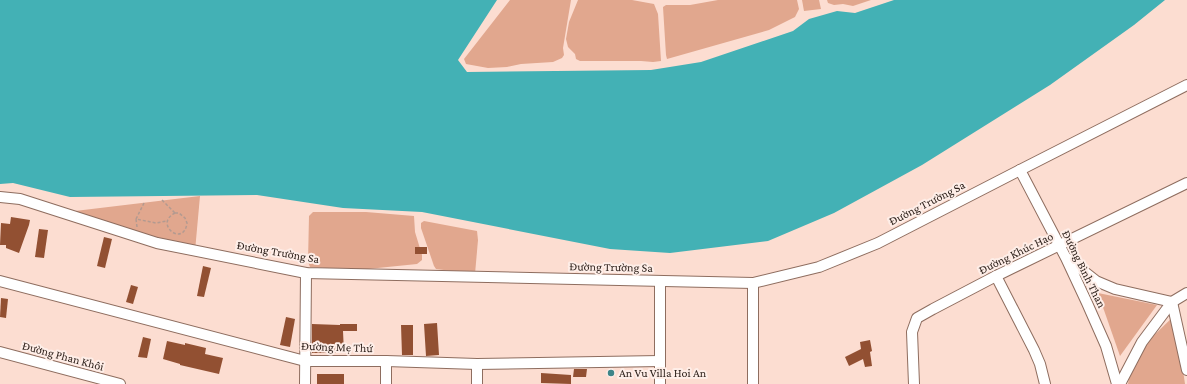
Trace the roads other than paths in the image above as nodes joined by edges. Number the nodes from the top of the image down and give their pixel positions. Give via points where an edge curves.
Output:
1 (1187, 85) edge
2 (1020, 170) junction
3 (1187, 182) edge
4 (0, 197) edge
5 (1059, 246) junction
6 (1066, 258) junction
7 (306, 273) junction
8 (996, 276) junction
9 (0, 281) edge
10 (660, 281) junction
11 (753, 283) junction
12 (1187, 293) edge
13 (1172, 302) junction
14 (0, 352) edge
15 (305, 361) junction
16 (386, 361) junction
17 (660, 361) junction
18 (477, 364) junction
19 (1187, 370) edge
20 (120, 384) edge
21 (305, 384) edge
22 (386, 384) edge
23 (477, 384) edge
24 (660, 384) edge
25 (753, 384) edge
26 (914, 384) edge
27 (1045, 384) edge
28 (1117, 384) edge
29 (1120, 384) edge

1 - 2 street, Đường Trường Sa
2 - 5 street, Đường Bình Than
2 - 11 street, Đường Trường Sa via 878,243 819,267
3 - 5 street, Đường Khúc Hạo
4 - 7 street, Đường Trường Sa via 20,199 157,243
5 - 6 street, Đường Bình Than
5 - 8 street, Đường Khúc Hạo
6 - 13 street via 1096,281 1115,289
6 - 28 street, Đường Bình Than via 1106,346
7 - 10 street, Đường Trường Sa
7 - 15 street
8 - 26 street, Đường Khúc Hạo via 917,318 912,332
8 - 27 street via 1034,350
9 - 15 street, Đường Mẹ Thứ
10 - 11 street, Đường Trường Sa
10 - 17 street
11 - 25 street
12 - 13 street
13 - 19 street
13 - 29 street via 1142,342
14 - 20 street, Đường Phan Khôi
15 - 16 street, Đường Mẹ Thứ
15 - 21 street
16 - 18 street, Đường Mẹ Thứ
16 - 22 street
17 - 18 street, Đường Mẹ Thứ
17 - 24 street
18 - 23 street

